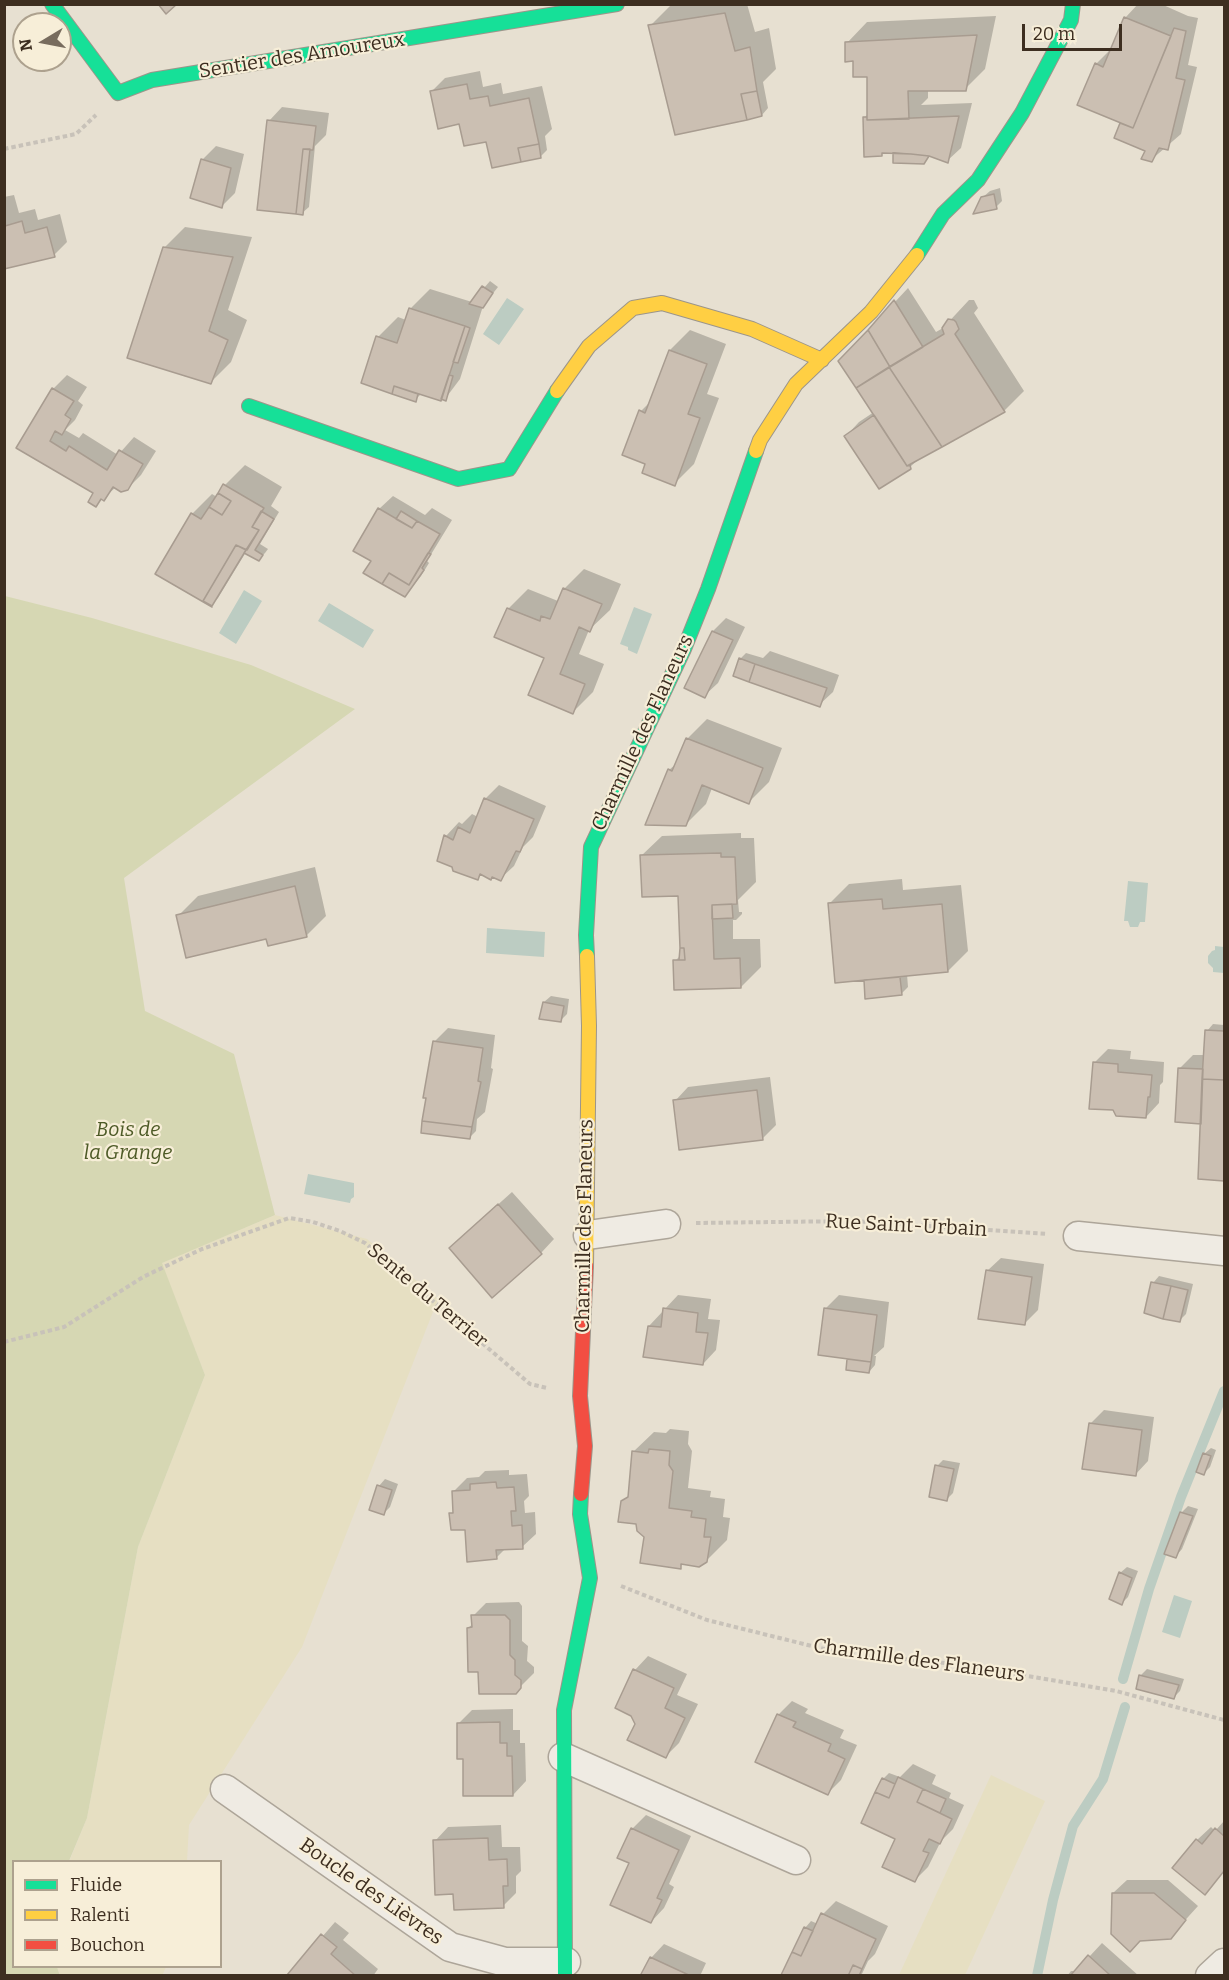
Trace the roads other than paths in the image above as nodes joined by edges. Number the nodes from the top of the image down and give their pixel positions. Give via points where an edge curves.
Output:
1 (52, 4) edge
2 (617, 4) edge
3 (1073, 4) edge
4 (822, 360) junction
5 (249, 406) dead end
6 (666, 1224) road end
7 (588, 1235) junction
8 (1078, 1236) road end
9 (1224, 1251) edge
10 (590, 1578) joint
11 (563, 1757) junction
12 (225, 1790) dead end
13 (796, 1860) dead end
14 (1224, 1963) edge
15 (566, 1969) edge
16 (1210, 1976) edge

1 - 2 street, Sentier des Amoureux via 118,93 152,80
3 - 4 street, Charmille des Flaneurs via 1071,20 1022,113 978,180 943,214 911,265 871,312
4 - 5 street via 752,329 662,303 633,308 589,346 509,469 458,479
4 - 7 street, Charmille des Flaneurs via 796,384 760,440 684,649 591,847 586,935
6 - 7 street
7 - 10 street, Charmille des Flaneurs via 580,1396 585,1446 580,1514
8 - 9 street
10 - 11 street, Boucle des Lièvres via 564,1710
11 - 13 street
11 - 15 street, Boucle des Lièvres
12 - 15 street, Boucle des Lièvres via 450,1947 505,1962
14 - 16 street

